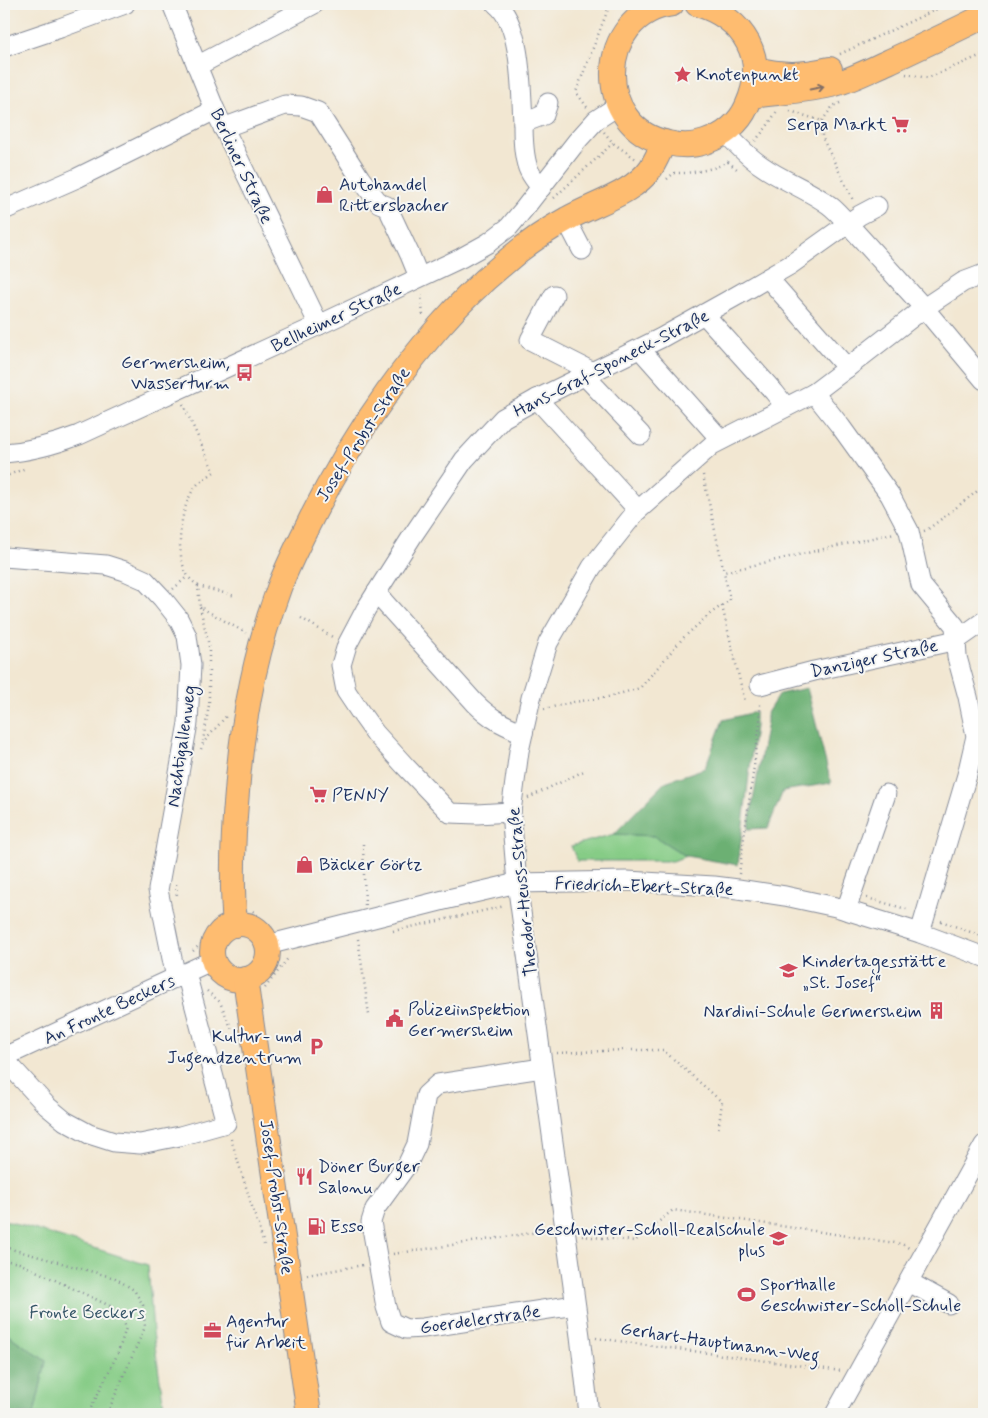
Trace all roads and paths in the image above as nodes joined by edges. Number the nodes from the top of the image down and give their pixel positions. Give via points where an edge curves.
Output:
1 (125, 4) edge
2 (172, 4) edge
3 (314, 4) edge
4 (496, 4) edge
5 (668, 4) edge
6 (697, 4) edge
7 (948, 4) edge
8 (984, 5) edge
9 (984, 16) edge
10 (4, 48) edge
11 (984, 54) edge
12 (833, 57) dead end
13 (197, 66) junction
14 (755, 69) junction
15 (899, 73) dead end
16 (752, 96) junction
17 (841, 102) dead end
18 (548, 103) dead end
19 (619, 105) junction
20 (215, 110) junction
21 (788, 110) dead end
22 (822, 121) junction
23 (523, 123) junction
24 (224, 128) junction
25 (725, 132) junction
26 (664, 142) junction
27 (728, 162) dead end
28 (743, 173) dead end
29 (541, 188) junction
30 (878, 206) dead end
31 (4, 210) edge
32 (566, 219) junction
33 (854, 219) junction
34 (582, 250) dead end
35 (984, 274) edge
36 (768, 278) junction
37 (420, 286) junction
38 (554, 295) dead end
39 (924, 308) junction
40 (704, 314) junction
41 (424, 322) dead end
42 (319, 325) junction
43 (640, 349) junction
44 (847, 368) junction
45 (589, 374) junction
46 (984, 380) edge
47 (814, 393) junction
48 (181, 399) dead end
49 (537, 399) junction
50 (786, 407) junction
51 (641, 434) dead end
52 (721, 440) junction
53 (4, 453) edge
54 (699, 456) junction
55 (984, 486) edge
56 (638, 510) junction
57 (909, 531) junction
58 (4, 557) edge
59 (724, 572) junction
60 (198, 586) junction
61 (376, 593) junction
62 (235, 596) dead end
63 (722, 606) junction
64 (301, 618) dead end
65 (984, 621) edge
66 (251, 636) dead end
67 (957, 640) junction
68 (347, 645) junction
69 (760, 685) joint
70 (976, 695) edge
71 (745, 702) dead end
72 (528, 712) junction
73 (523, 732) junction
74 (586, 770) dead end
75 (886, 794) dead end
76 (511, 809) junction
77 (363, 844) dead end
78 (517, 882) junction
79 (738, 889) junction
80 (849, 902) junction
81 (520, 903) junction
82 (365, 909) dead end
83 (234, 917) junction
84 (922, 924) junction
85 (390, 932) dead end
86 (270, 936) junction
87 (984, 937) edge
88 (366, 938) dead end
89 (358, 939) junction
90 (350, 941) dead end
91 (290, 955) dead end
92 (984, 956) edge
93 (213, 960) junction
94 (178, 971) junction
95 (246, 989) junction
96 (369, 1015) dead end
97 (4, 1058) edge
98 (541, 1061) junction
99 (226, 1122) junction
100 (718, 1132) dead end
101 (984, 1145) edge
102 (565, 1231) junction
103 (4, 1247) edge
104 (266, 1251) dead end
105 (378, 1256) junction
106 (923, 1256) junction
107 (4, 1260) edge
108 (289, 1278) junction
109 (909, 1282) junction
110 (949, 1304) dead end
111 (575, 1305) junction
112 (580, 1336) junction
113 (857, 1373) junction
114 (88, 1414) edge
115 (107, 1414) edge
116 (309, 1414) edge
117 (589, 1414) edge
118 (835, 1414) edge

1 - 10 street
2 - 13 street, Berliner Straße
3 - 13 street
4 - 23 street via 513,28 520,69
5 - 19 main road via 633,23 619,44 613,62 612,81
6 - 14 main road via 726,16 737,27 746,39
7 - 12 path
8 - 14 main road via 834,68 796,74
16 -> 9 main road via 795,92 853,78
11 - 15 path via 928,78
13 - 20 street, Berliner Straße
14 - 16 main road
16 - 25 main road via 736,122
17 - 22 path via 833,106
18 - 23 street via 544,115
19 - 26 main road via 638,128
19 - 29 street, Bellheimer Straße via 596,120
20 - 24 street, Berliner Straße
20 - 31 street
21 - 22 path
22 - 33 path via 822,137
23 - 29 street via 526,162
24 - 37 street via 285,104 318,112 360,178 379,203 387,206
24 - 42 street, Berliner Straße
25 - 26 main road via 695,144
25 - 33 street via 743,151 777,177
26 - 32 main road, Josef-Probst-Straße via 652,166 638,182
27 - 28 path
29 - 37 street, Bellheimer Straße via 508,227
30 - 33 street, Hans-Graf-Sponeck-Straße
32 - 34 street
32 - 83 main road, Josef-Probst-Straße via 499,267 451,312 423,344 350,448 290,561 267,624 250,690 234,825
33 - 36 street, Hans-Graf-Sponeck-Straße
33 - 39 street
35 - 39 street, Theodor-Heuss-Straße via 963,282
36 - 40 street, Hans-Graf-Sponeck-Straße
36 - 44 street
37 - 41 path
37 - 42 street, Bellheimer Straße
38 - 45 street via 530,340
39 - 44 street, Theodor-Heuss-Straße
39 - 46 street
40 - 43 street, Hans-Graf-Sponeck-Straße
40 - 50 street
42 - 53 street, Bellheimer Straße via 79,435 50,446
43 - 45 street, Hans-Graf-Sponeck-Straße
43 - 52 street
44 - 47 street, Theodor-Heuss-Straße
45 - 49 street, Hans-Graf-Sponeck-Straße
45 - 51 street
47 - 50 street, Theodor-Heuss-Straße
47 - 57 street via 890,494
48 - 60 path via 214,472 197,485 188,500 182,521 182,560 188,576
49 - 56 street
49 - 61 street, Hans-Graf-Sponeck-Straße via 503,418 464,460
50 - 52 street, Theodor-Heuss-Straße
52 - 54 street, Theodor-Heuss-Straße
54 - 56 street, Theodor-Heuss-Straße
54 - 59 path
55 - 57 path via 927,530
56 - 72 street, Theodor-Heuss-Straße via 592,567 548,643
57 - 59 path
57 - 67 street via 921,585 955,626
58 - 94 street, Nachtigallenweg via 106,565 126,571 145,580 162,598 187,636 190,665 188,723 158,890
59 - 63 path via 730,600
60 - 62 path
60 - 66 path via 200,607
61 - 68 street, Hans-Graf-Sponeck-Straße
61 - 73 street via 487,715
63 - 71 path
63 - 72 path via 683,638 640,688
64 - 68 path
65 - 67 street, Danziger Straße
67 - 69 street, Danziger Straße
67 - 70 street via 957,657
68 - 76 street, Hans-Graf-Sponeck-Straße via 342,665 346,691 376,733 450,813 477,814
69 - 79 path via 760,723
70 - 84 street via 976,736 967,775
72 - 73 street, Theodor-Heuss-Straße
73 - 76 street, Theodor-Heuss-Straße
74 - 76 path
75 - 80 street
76 - 78 street, Theodor-Heuss-Straße
77 - 82 path
78 - 79 street, Friedrich-Ebert-Straße via 627,881
78 - 81 street, Theodor-Heuss-Straße
78 - 86 street, Friedrich-Ebert-Straße
79 - 80 street, Friedrich-Ebert-Straße
80 - 84 street, Friedrich-Ebert-Straße
80 - 84 path
81 - 85 path
81 - 98 street, Theodor-Heuss-Straße
83 - 86 main road via 264,938
83 - 86 path via 252,910 266,924
83 - 93 main road via 214,942
83 - 94 path via 215,920 204,941 182,960
84 - 87 path
84 - 92 street, Friedrich-Ebert-Straße
86 - 95 main road via 265,963
88 - 89 path
89 - 90 path
89 - 96 path
91 - 95 path via 258,998
93 - 94 street, An Fronte Beckers
93 - 95 main road via 217,968 229,978 237,979
94 - 97 street, An Fronte Beckers
94 - 99 street
95 - 108 main road, Josef-Probst-Straße
97 - 99 street via 46,1106 65,1121 114,1142 140,1144
98 - 100 path via 624,1050 664,1050 722,1102
98 - 102 street, Theodor-Heuss-Straße
98 - 105 street, Goerdelerstraße via 438,1084 426,1095 417,1144 407,1165 375,1210 371,1222
99 - 104 path
101 - 106 street
102 - 105 path
102 - 106 path via 635,1241 673,1210 902,1244
102 - 111 street, Theodor-Heuss-Straße
103 - 115 path via 115,1278 134,1290 143,1305 146,1326
105 - 108 path via 368,1265
105 - 111 street, Goerdelerstraße via 391,1322 406,1330
106 - 109 street
107 - 114 path via 19,1263 110,1306 123,1319 126,1328 121,1346
108 - 116 main road, Josef-Probst-Straße
109 - 110 street
109 - 113 street
111 - 112 street, Theodor-Heuss-Straße
112 - 113 path, Gerhart-Hauptmann-Weg
112 - 117 street, Theodor-Heuss-Straße
113 - 118 street

